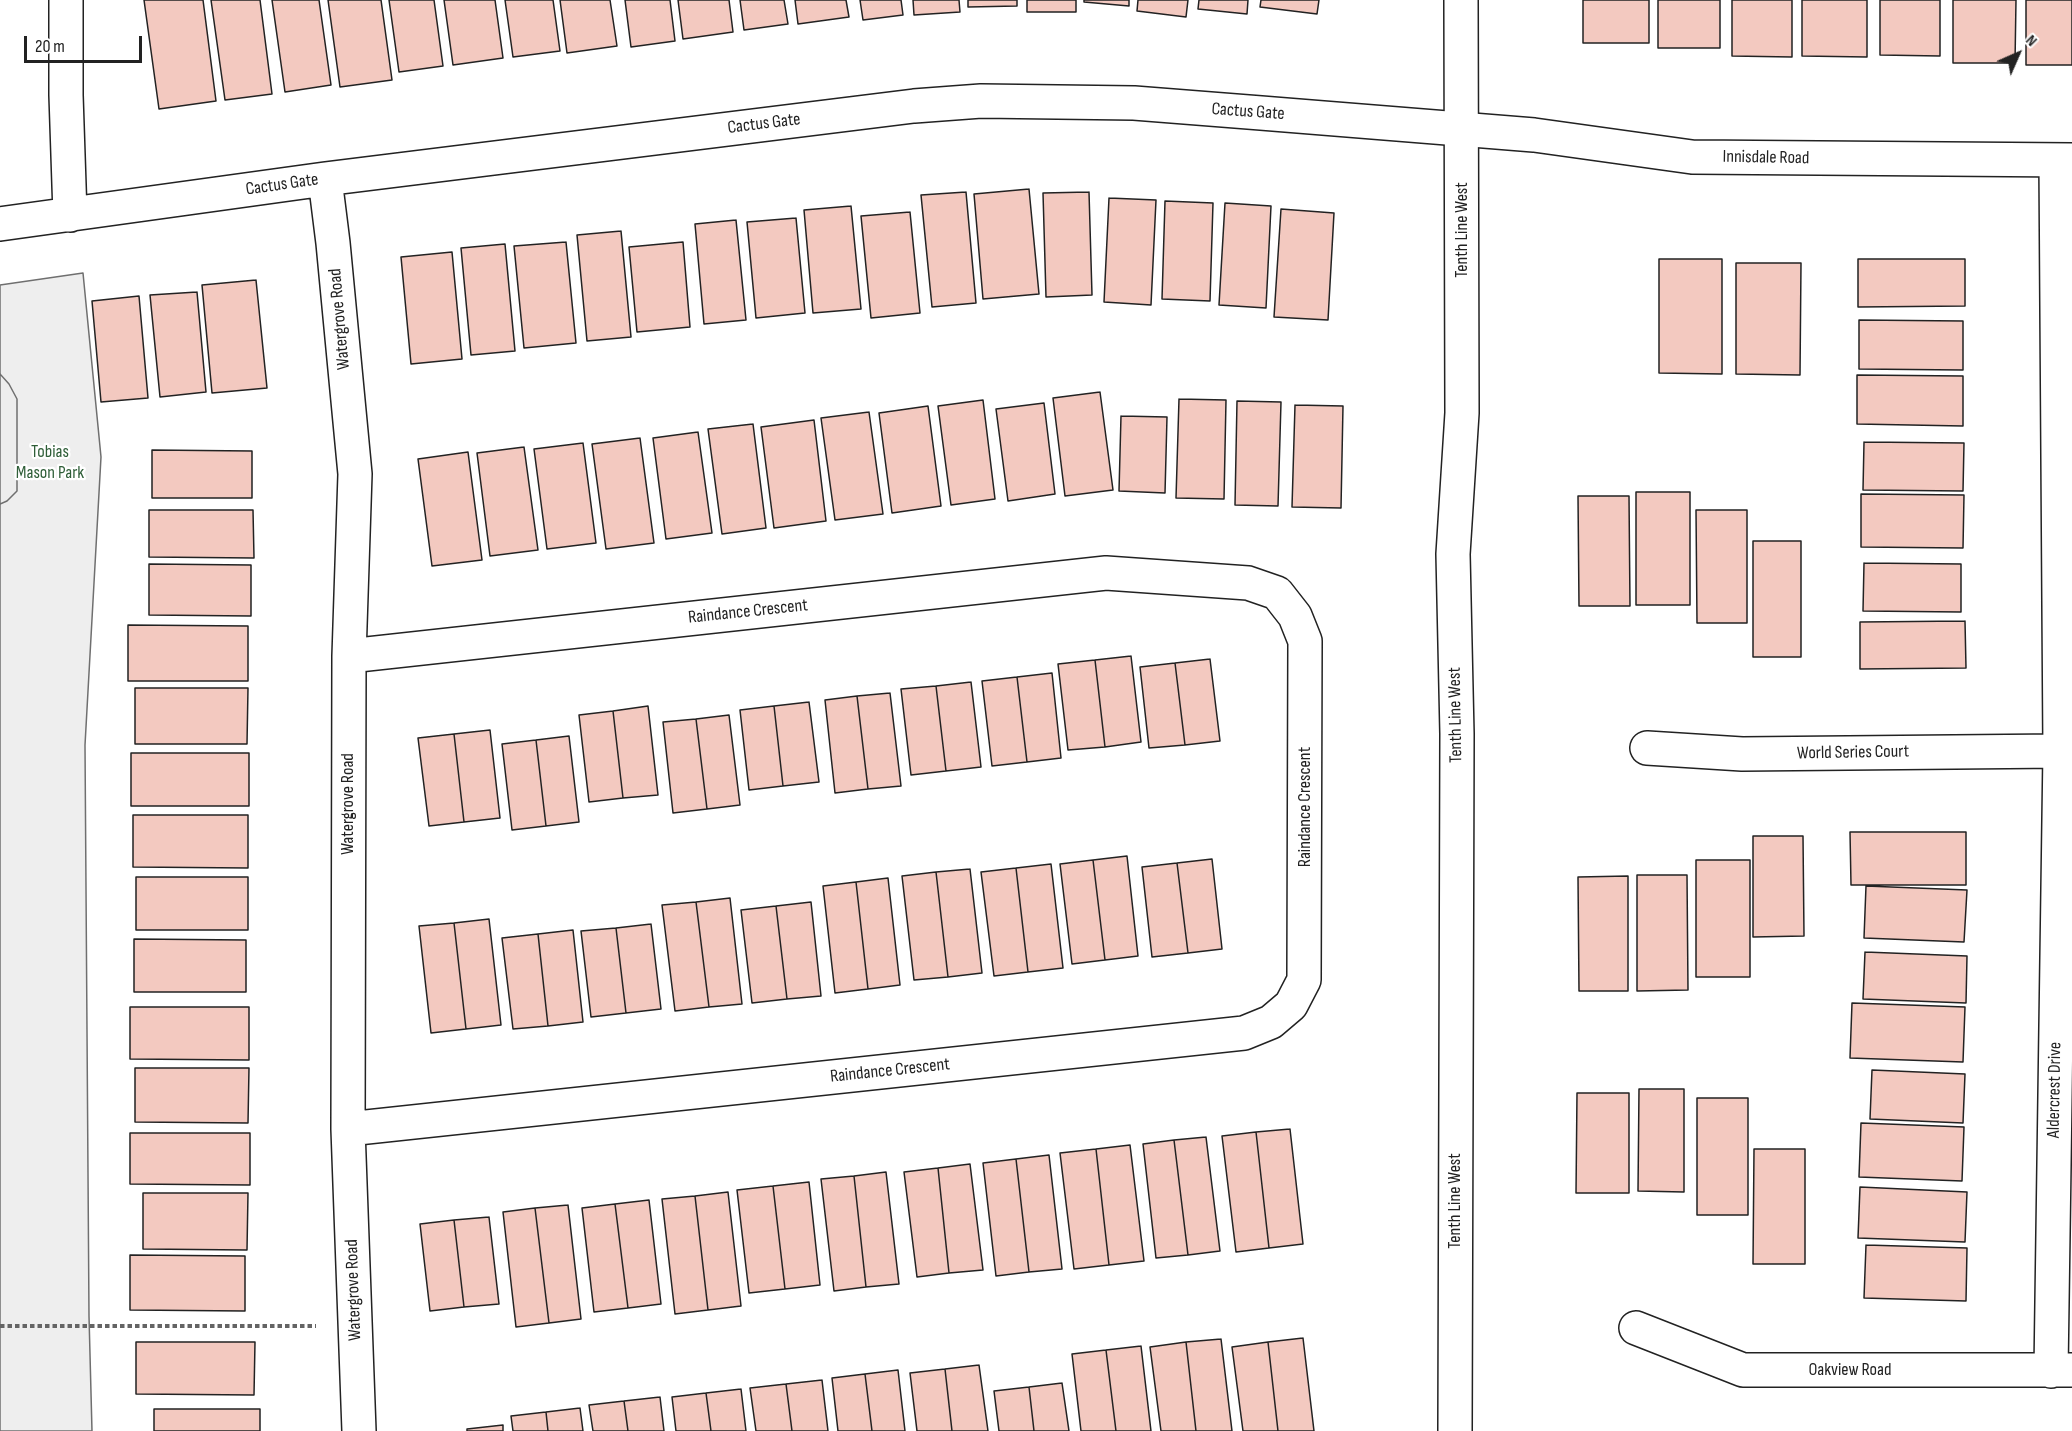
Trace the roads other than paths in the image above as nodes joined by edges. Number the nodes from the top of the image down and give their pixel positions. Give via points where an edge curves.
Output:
1 (66, 0) edge
2 (1461, 0) edge
3 (1462, 129) junction
4 (2064, 160) edge
5 (325, 179) junction
6 (70, 214) junction
7 (0, 224) edge
8 (349, 656) junction
9 (1647, 748) dead end
10 (2060, 751) junction
11 (348, 1129) junction
12 (1636, 1328) dead end
13 (2062, 1370) edge
14 (359, 1431) edge
15 (1455, 1431) edge

1 - 6 street
2 - 3 street, Tenth Line West
3 - 4 street, Innisdale Road via 1692,157
3 - 5 street, Cactus Gate via 1134,104 981,101
3 - 15 street, Tenth Line West via 1461,413 1453,554 1457,734
4 - 10 street, Aldercrest Drive
5 - 6 street, Cactus Gate
5 - 8 street, Watergrove Road via 355,474
6 - 7 street, Cactus Gate
8 - 11 street, Watergrove Road
8 - 11 street, Raindance Crescent via 1106,573 1248,583 1277,593 1295,616 1305,641 1305,933 1304,980 1291,1005 1271,1022 1244,1032
9 - 10 street, World Series Court via 1742,754
10 - 13 street, Aldercrest Drive
11 - 14 street, Watergrove Road
12 - 13 street, Oakview Road via 1743,1370

